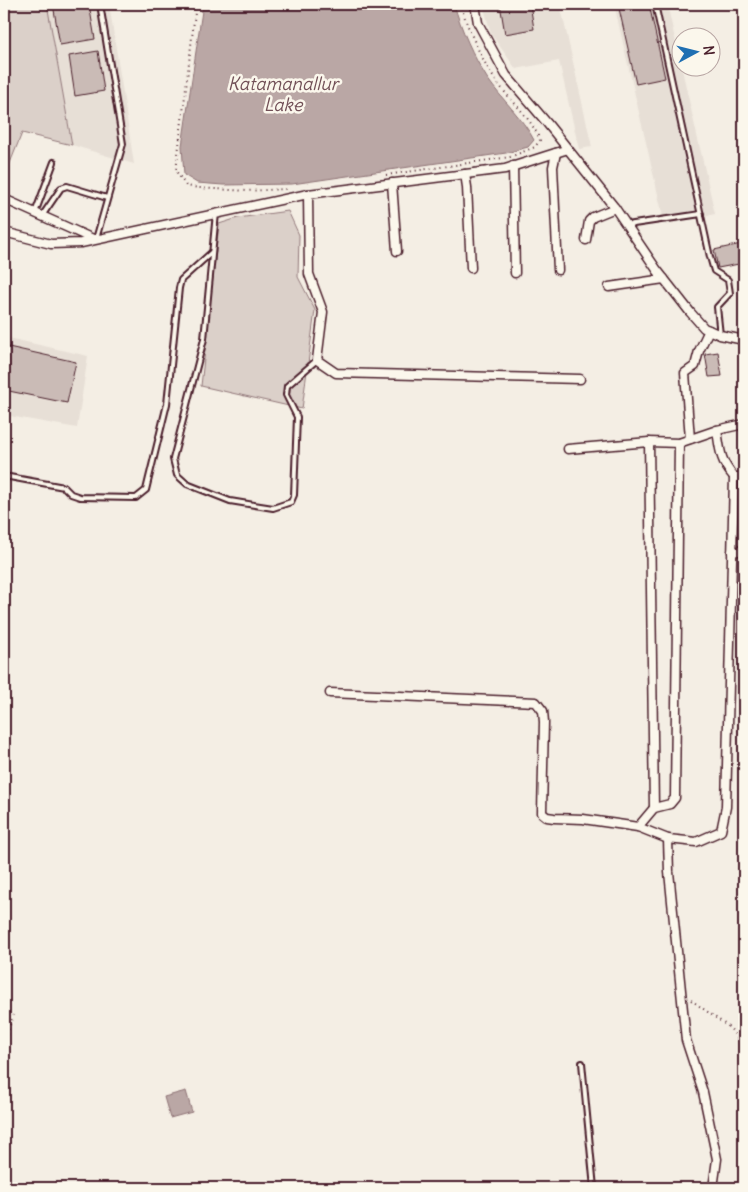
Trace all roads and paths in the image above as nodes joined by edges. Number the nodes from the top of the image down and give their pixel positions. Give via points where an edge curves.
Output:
1 (100, 4) edge
2 (196, 4) edge
3 (461, 4) edge
4 (475, 4) edge
5 (655, 4) edge
6 (568, 149) junction
7 (556, 153) junction
8 (54, 162) dead end
9 (513, 166) junction
10 (465, 174) junction
11 (381, 175) dead end
12 (392, 183) junction
13 (294, 188) dead end
14 (308, 194) junction
15 (107, 198) junction
16 (4, 199) edge
17 (615, 208) junction
18 (216, 213) junction
19 (701, 214) junction
20 (38, 215) junction
21 (627, 225) junction
22 (4, 232) edge
23 (95, 239) junction
24 (586, 240) dead end
25 (397, 251) dead end
26 (212, 252) junction
27 (471, 268) dead end
28 (558, 270) dead end
29 (515, 273) dead end
30 (664, 278) junction
31 (609, 287) dead end
32 (709, 330) junction
33 (720, 335) junction
34 (744, 340) edge
35 (317, 360) junction
36 (580, 379) dead end
37 (744, 424) edge
38 (717, 430) junction
39 (690, 439) junction
40 (649, 442) junction
41 (678, 443) junction
42 (568, 450) dead end
43 (4, 476) edge
44 (734, 477) junction
45 (744, 478) edge
46 (744, 550) edge
47 (732, 552) junction
48 (330, 693) dead end
49 (654, 808) junction
50 (638, 827) junction
51 (668, 839) junction
52 (681, 989) junction
53 (13, 1015) dead end
54 (4, 1044) edge
55 (744, 1047) edge
56 (582, 1063) dead end
57 (480, 1188) edge
58 (486, 1188) edge
59 (594, 1188) edge
60 (713, 1188) edge

1 - 15 lane via 124,144
2 - 13 path via 176,171 179,179 186,186 247,192
3 - 11 path via 464,18 492,75 533,125 540,140 535,147 510,157
4 - 6 street via 478,23 506,76
5 - 19 lane
6 - 7 street
6 - 17 street
7 - 9 street
7 - 28 street via 553,167
8 - 20 lane
9 - 10 street
9 - 29 street
10 - 12 street
10 - 27 street
12 - 14 street
12 - 25 street
14 - 18 street
14 - 35 street via 309,274 323,312
15 - 20 lane via 67,186 61,188
15 - 23 lane
16 - 20 street
17 - 21 street
17 - 24 street via 589,221
18 - 23 street
18 - 26 lane
19 - 21 lane
19 - 33 lane via 714,270 728,280 730,293 717,307
20 - 23 street
21 - 30 street
22 - 23 street via 51,244
26 - 35 lane via 204,339 173,459 177,475 187,484 230,501 273,508 291,502 294,495 296,417 286,395 287,386
26 - 43 lane via 181,280 167,404 146,490 136,498 80,498 64,487
30 - 31 street
30 - 32 street
32 - 33 street
32 - 39 street via 696,366 685,373
33 - 34 street
35 - 36 street via 336,373
37 - 38 street
38 - 39 street
38 - 44 street via 721,458
39 - 41 street
40 - 41 street
40 - 42 street
40 - 49 street
41 - 49 street via 675,798 670,804
44 - 45 street
44 - 47 street
46 - 47 street
47 - 51 street via 726,807 721,831 696,842
48 - 50 street via 536,702 543,711 544,722 542,813 547,817
49 - 50 street
50 - 51 street
51 - 52 street
52 - 55 path via 693,1003 730,1028
52 - 60 street via 686,1040 703,1092 717,1159
53 - 54 path
56 - 59 lane
57 - 58 street

